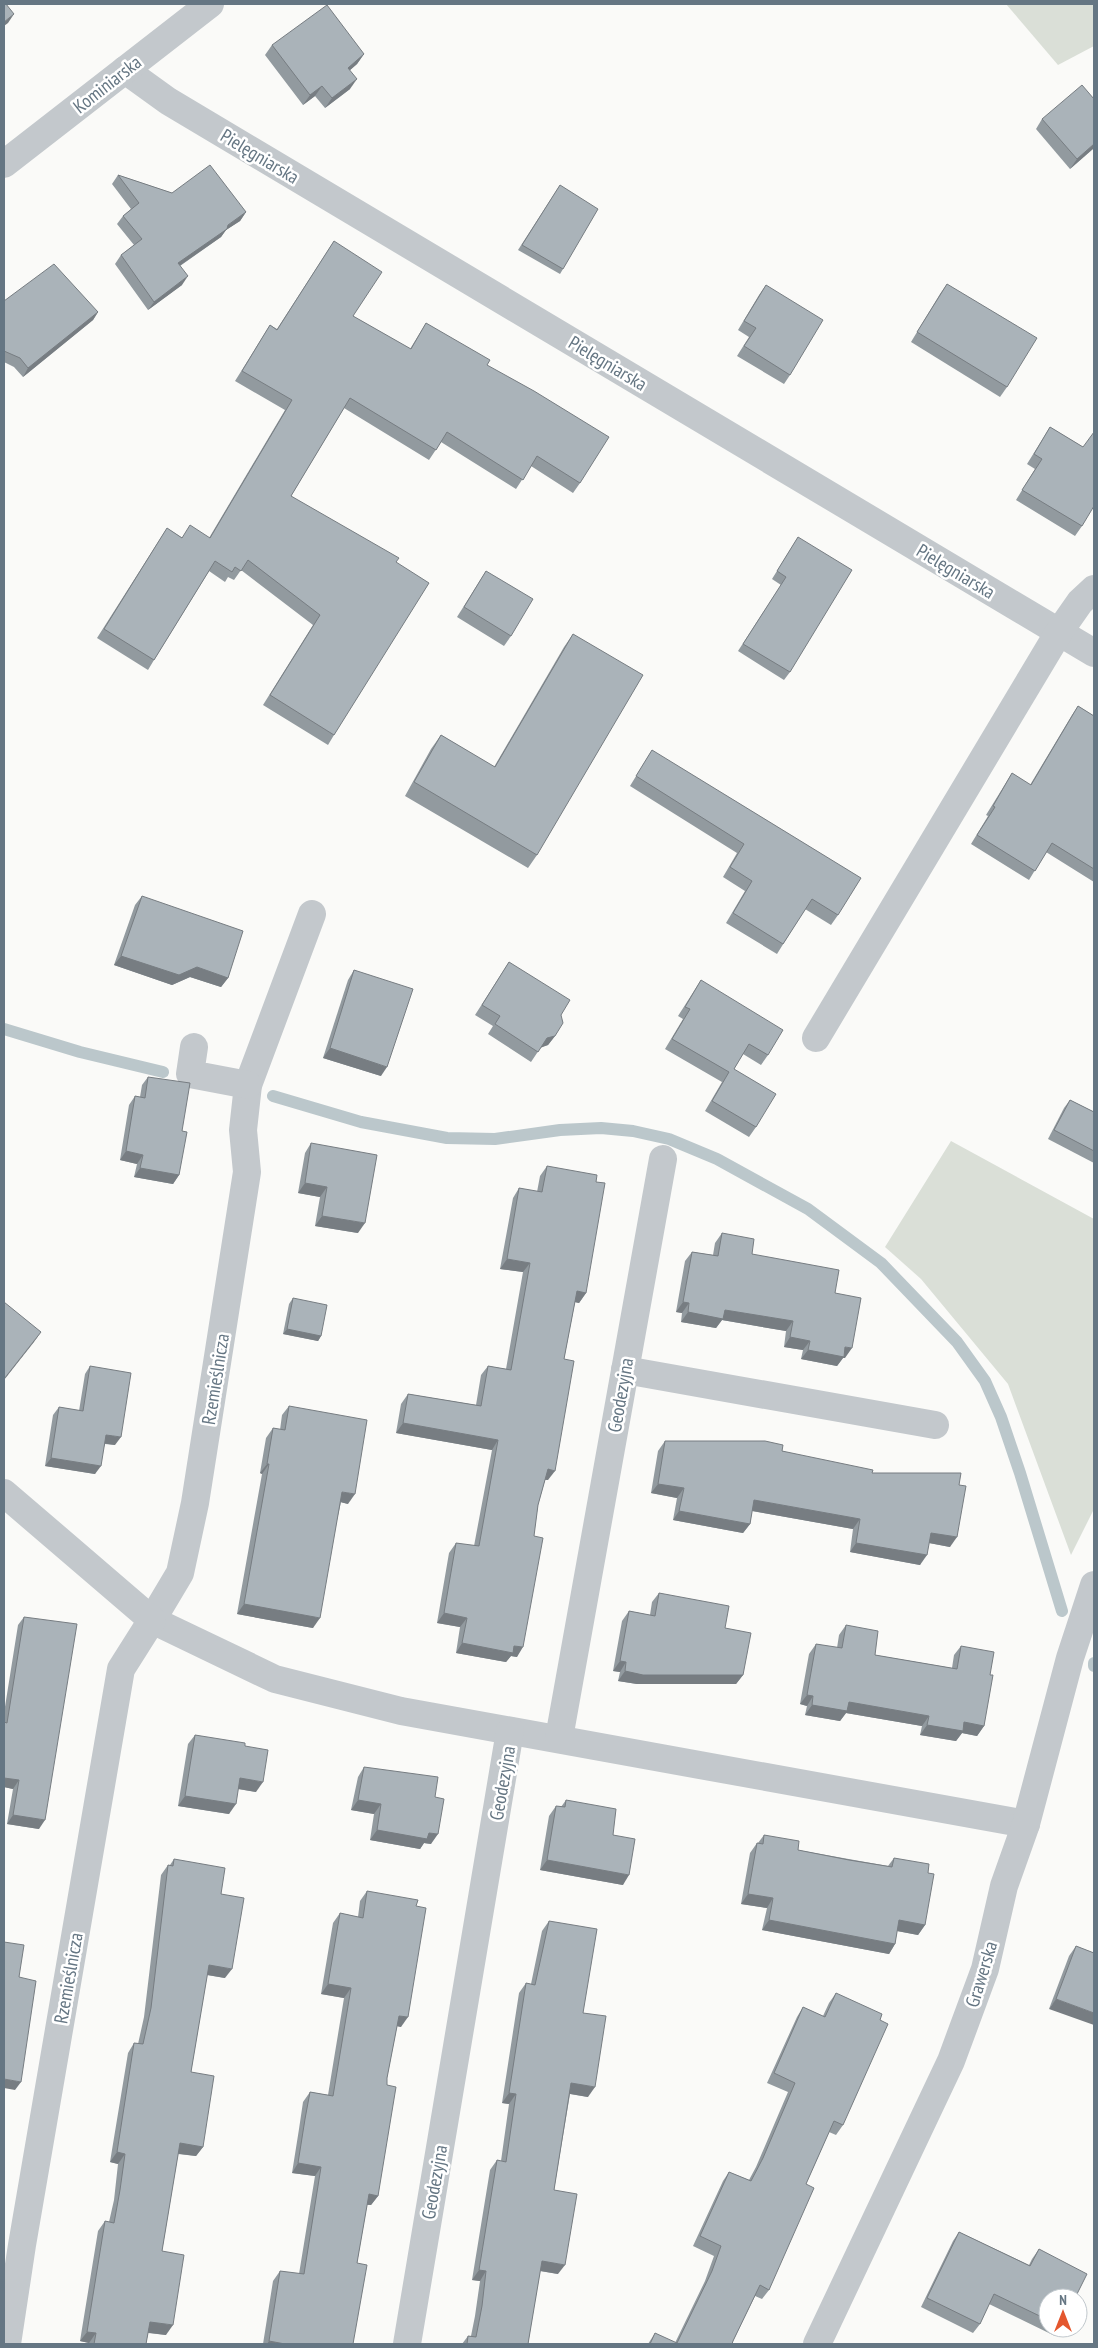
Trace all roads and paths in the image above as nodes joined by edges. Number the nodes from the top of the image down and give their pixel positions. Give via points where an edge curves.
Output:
1 (210, 4) edge
2 (124, 70) junction
3 (4, 164) edge
4 (1094, 589) edge
5 (1060, 632) junction
6 (1094, 653) edge
7 (312, 914) dead end
8 (816, 1038) dead end
9 (194, 1047) dead end
10 (248, 1086) junction
11 (663, 1159) dead end
12 (625, 1370) junction
13 (935, 1425) dead end
14 (4, 1493) edge
15 (1094, 1585) edge
16 (152, 1620) junction
17 (510, 1731) junction
18 (559, 1738) junction
19 (1026, 1824) junction
20 (7, 2344) edge
21 (407, 2344) edge
22 (817, 2344) edge

1 - 2 street, Kominiarska
2 - 3 street, Kominiarska
2 - 5 street, Pielęgniarska via 168,101
4 - 5 street via 1080,602
5 - 6 street, Pielęgniarska
5 - 8 street
7 - 10 street, Rzemieślnicza
9 - 10 street via 190,1074
10 - 16 street, Rzemieślnicza via 242,1130 247,1172 195,1503 180,1573
11 - 12 street, Geodezyjna
12 - 13 street
12 - 18 street, Geodezyjna
14 - 16 street
15 - 19 street, Grawerska via 1070,1658
16 - 17 street via 275,1679 401,1711
16 - 20 street, Rzemieślnicza via 121,1669
17 - 18 street, Geodezyjna
17 - 21 street, Geodezyjna
18 - 19 street
19 - 22 street, Grawerska via 1004,1886 985,1969 950,2061

